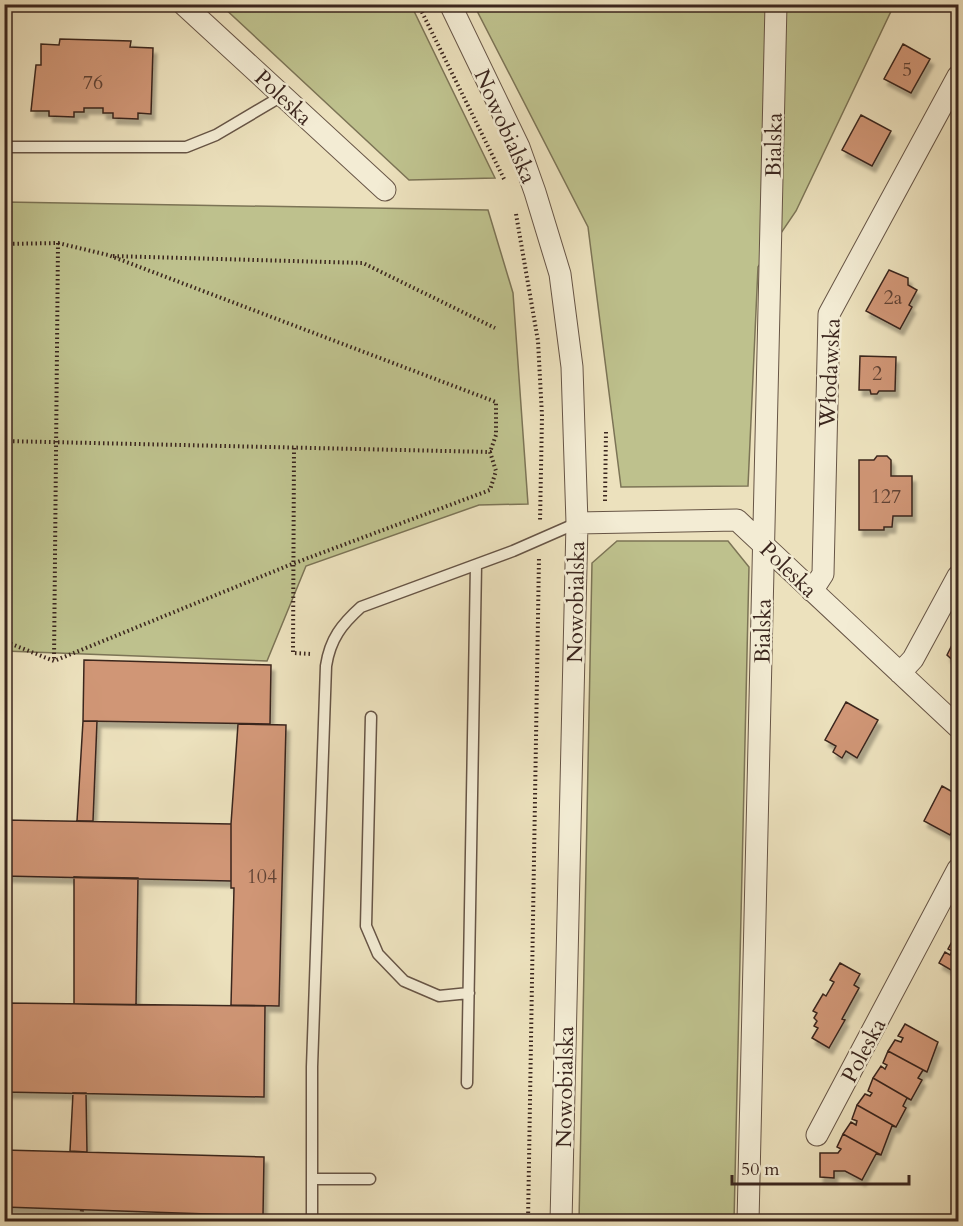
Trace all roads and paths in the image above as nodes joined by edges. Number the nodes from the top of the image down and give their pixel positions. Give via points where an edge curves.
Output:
1 (183, 4) edge
2 (418, 4) edge
3 (450, 4) edge
4 (776, 4) edge
5 (958, 76) edge
6 (282, 96) junction
7 (4, 147) edge
8 (508, 187) dead end
9 (385, 190) dead end
10 (515, 207) dead end
11 (58, 243) junction
12 (4, 244) edge
13 (108, 255) junction
14 (495, 328) dead end
15 (606, 431) dead end
16 (4, 441) edge
17 (56, 442) junction
18 (294, 448) junction
19 (490, 452) junction
20 (605, 502) dead end
21 (577, 523) junction
22 (539, 539) junction
23 (764, 544) junction
24 (292, 564) junction
25 (476, 565) junction
26 (958, 576) edge
27 (812, 591) junction
28 (4, 641) edge
29 (328, 654) junction
30 (54, 662) junction
31 (900, 673) junction
32 (371, 717) dead end
33 (958, 727) edge
34 (958, 869) edge
35 (468, 993) junction
36 (467, 1083) dead end
37 (817, 1135) dead end
38 (312, 1179) junction
39 (370, 1179) dead end
40 (82, 1210) dead end
41 (81, 1219) edge
42 (138, 1221) edge
43 (312, 1221) edge
44 (528, 1221) edge
45 (561, 1221) edge
46 (748, 1221) edge

1 - 6 street, Poleska
2 - 8 path
3 - 21 street, Nowobialska via 519,147 560,274 572,367
4 - 23 street, Bialska
5 - 27 street, Włodawska via 829,314 823,574
6 - 7 lane via 216,135 186,147
6 - 9 street, Poleska
10 - 22 path via 538,341 542,416
11 - 12 path
11 - 13 path
11 - 17 path
13 - 14 path via 363,263
13 - 19 path via 496,402 496,435
15 - 20 path
16 - 17 path
17 - 18 path
17 - 30 path
18 - 19 path
18 - 24 path
19 - 24 path via 496,471 489,490
21 - 22 lane
21 - 23 street, Poleska via 737,520
21 - 45 street, Nowobialska
22 - 25 lane
22 - 44 path
23 - 27 street, Poleska
23 - 46 street, Bialska
24 - 29 path via 293,653
24 - 30 path
25 - 29 lane via 361,607 342,624
25 - 35 lane
26 - 31 street via 913,659
27 - 31 street, Poleska
28 - 30 path
29 - 38 lane
31 - 33 street, Poleska
32 - 35 lane via 366,926 378,954 404,981 439,996
34 - 37 street, Poleska
35 - 36 lane
38 - 39 lane
38 - 43 lane
40 - 41 path
41 - 42 path

